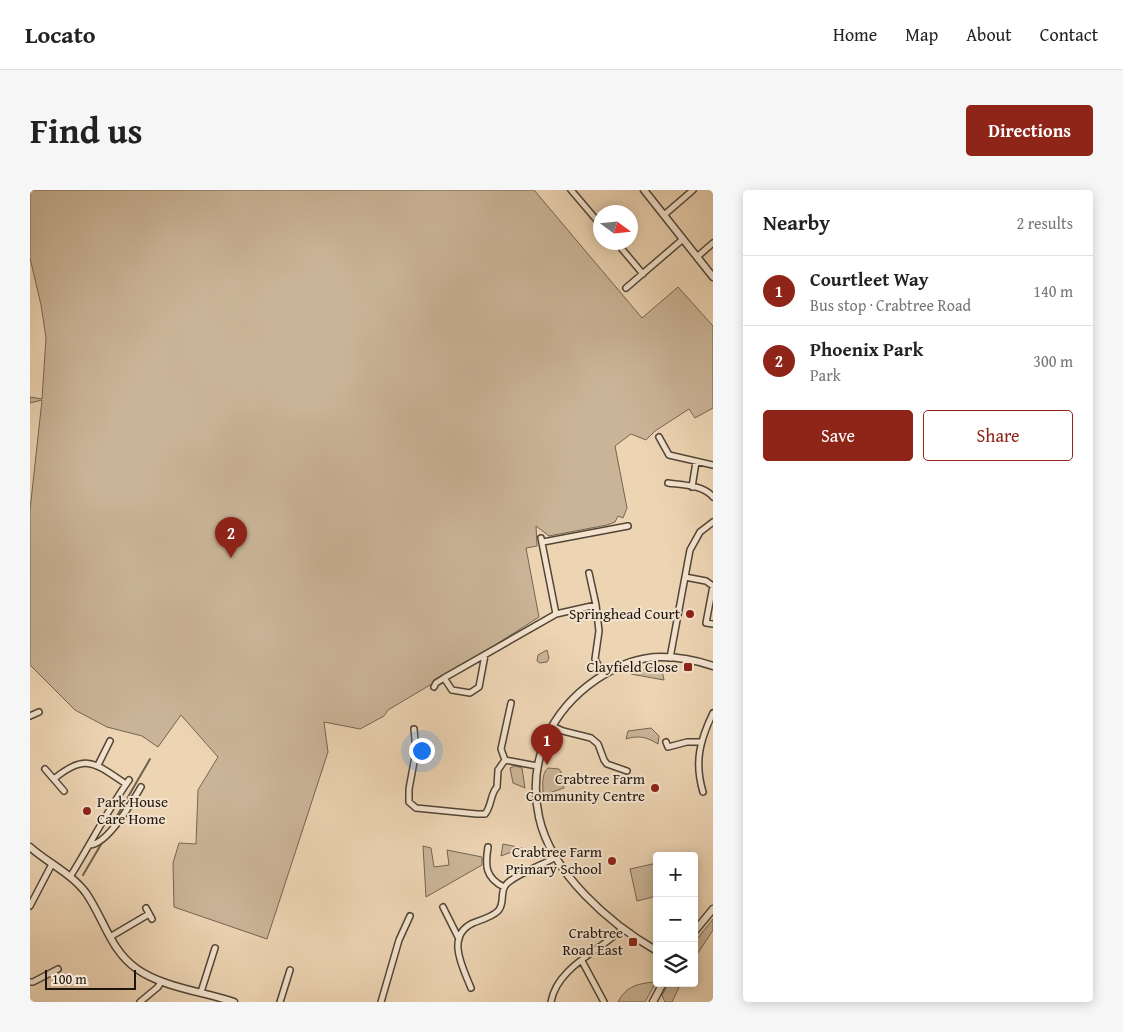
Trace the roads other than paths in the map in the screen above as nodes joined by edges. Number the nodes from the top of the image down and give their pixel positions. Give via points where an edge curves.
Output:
1 (571, 190) edge
2 (644, 190) edge
3 (692, 190) edge
4 (664, 215) junction
5 (593, 216) edge
6 (683, 239) junction
7 (713, 243) edge
8 (623, 250) edge
9 (697, 257) junction
10 (643, 274) junction
11 (713, 277) edge
12 (626, 288) dead end
13 (659, 437) dead end
14 (696, 462) junction
15 (713, 464) edge
16 (668, 483) dead end
17 (692, 487) junction
18 (713, 497) edge
19 (620, 522) dead end
20 (713, 522) edge
21 (628, 526) dead end
22 (620, 528) junction
23 (589, 573) dead end
24 (685, 577) junction
25 (713, 586) edge
26 (596, 605) junction
27 (556, 614) junction
28 (713, 624) edge
29 (485, 654) junction
30 (670, 658) junction
31 (713, 666) edge
32 (603, 675) junction
33 (444, 678) junction
34 (434, 687) dead end
35 (511, 703) dead end
36 (39, 712) dead end
37 (713, 713) edge
38 (30, 716) edge
39 (552, 726) junction
40 (414, 729) dead end
41 (110, 742) dead end
42 (666, 742) dead end
43 (701, 742) junction
44 (107, 747) junction
45 (113, 751) dead end
46 (505, 760) junction
47 (98, 765) junction
48 (537, 766) junction
49 (45, 769) dead end
50 (627, 771) dead end
51 (54, 779) junction
52 (141, 787) dead end
53 (64, 791) dead end
54 (703, 792) dead end
55 (90, 845) junction
56 (30, 847) edge
57 (488, 847) dead end
58 (556, 858) junction
59 (52, 864) junction
60 (70, 877) junction
61 (504, 887) junction
62 (30, 906) edge
63 (146, 908) dead end
64 (443, 908) dead end
65 (713, 908) edge
66 (410, 916) dead end
67 (698, 927) edge
68 (622, 929) junction
69 (110, 937) junction
70 (459, 939) junction
71 (215, 948) dead end
72 (653, 948) edge
73 (582, 960) junction
74 (50, 965) dead end
75 (290, 970) dead end
76 (30, 982) edge
77 (161, 982) junction
78 (661, 987) edge
79 (471, 988) dead end
80 (201, 992) junction
81 (140, 1002) edge
82 (234, 1002) edge
83 (280, 1002) edge
84 (381, 1002) edge
85 (551, 1002) edge
86 (604, 1002) edge
87 (653, 1002) edge

1 - 5 street
2 - 4 street
3 - 4 street
4 - 6 street
6 - 9 street
6 - 10 street
7 - 9 street
8 - 10 street
9 - 11 street
10 - 12 street
13 - 14 street via 669,455
14 - 15 street
14 - 17 street
16 - 17 street
17 - 18 street
19 - 22 street
20 - 24 street via 694,541
21 - 22 street
22 - 27 street via 542,540
23 - 26 street
24 - 25 street via 706,581
24 - 30 street
25 - 28 street via 706,623
26 - 27 street
26 - 32 street via 599,631 595,659
27 - 29 street
29 - 33 street
29 - 33 street via 479,687 470,692 452,690
30 - 31 street
30 - 32 street via 636,661
32 - 39 street via 575,696
33 - 34 street
35 - 46 street via 501,750
36 - 38 street
37 - 43 street
39 - 48 street
39 - 50 street via 591,738 598,744 607,764
40 - 46 street via 416,751 409,802 416,808 485,814 497,787 498,770
41 - 44 street
42 - 43 street via 668,747
43 - 54 street via 699,770
44 - 45 street
44 - 47 street
46 - 48 street
47 - 51 street via 79,764 67,768
47 - 55 street via 127,782
48 - 58 street via 539,818
49 - 51 street
51 - 53 street
52 - 55 street via 108,836 96,845
55 - 60 street
56 - 59 street
57 - 61 street via 485,865 490,875
58 - 61 street via 511,880
58 - 68 street via 586,894
59 - 60 street
59 - 62 street
60 - 69 street via 86,893
61 - 70 street via 499,910 466,927
63 - 69 street via 151,916
64 - 70 street
65 - 67 street
66 - 84 street via 399,940
68 - 72 street
68 - 73 street
69 - 77 street via 126,961
70 - 79 street via 460,962
71 - 80 street
73 - 85 street via 560,982
73 - 86 street
74 - 76 street via 56,970
75 - 83 street
77 - 80 street
77 - 81 street
78 - 87 street
80 - 82 street

